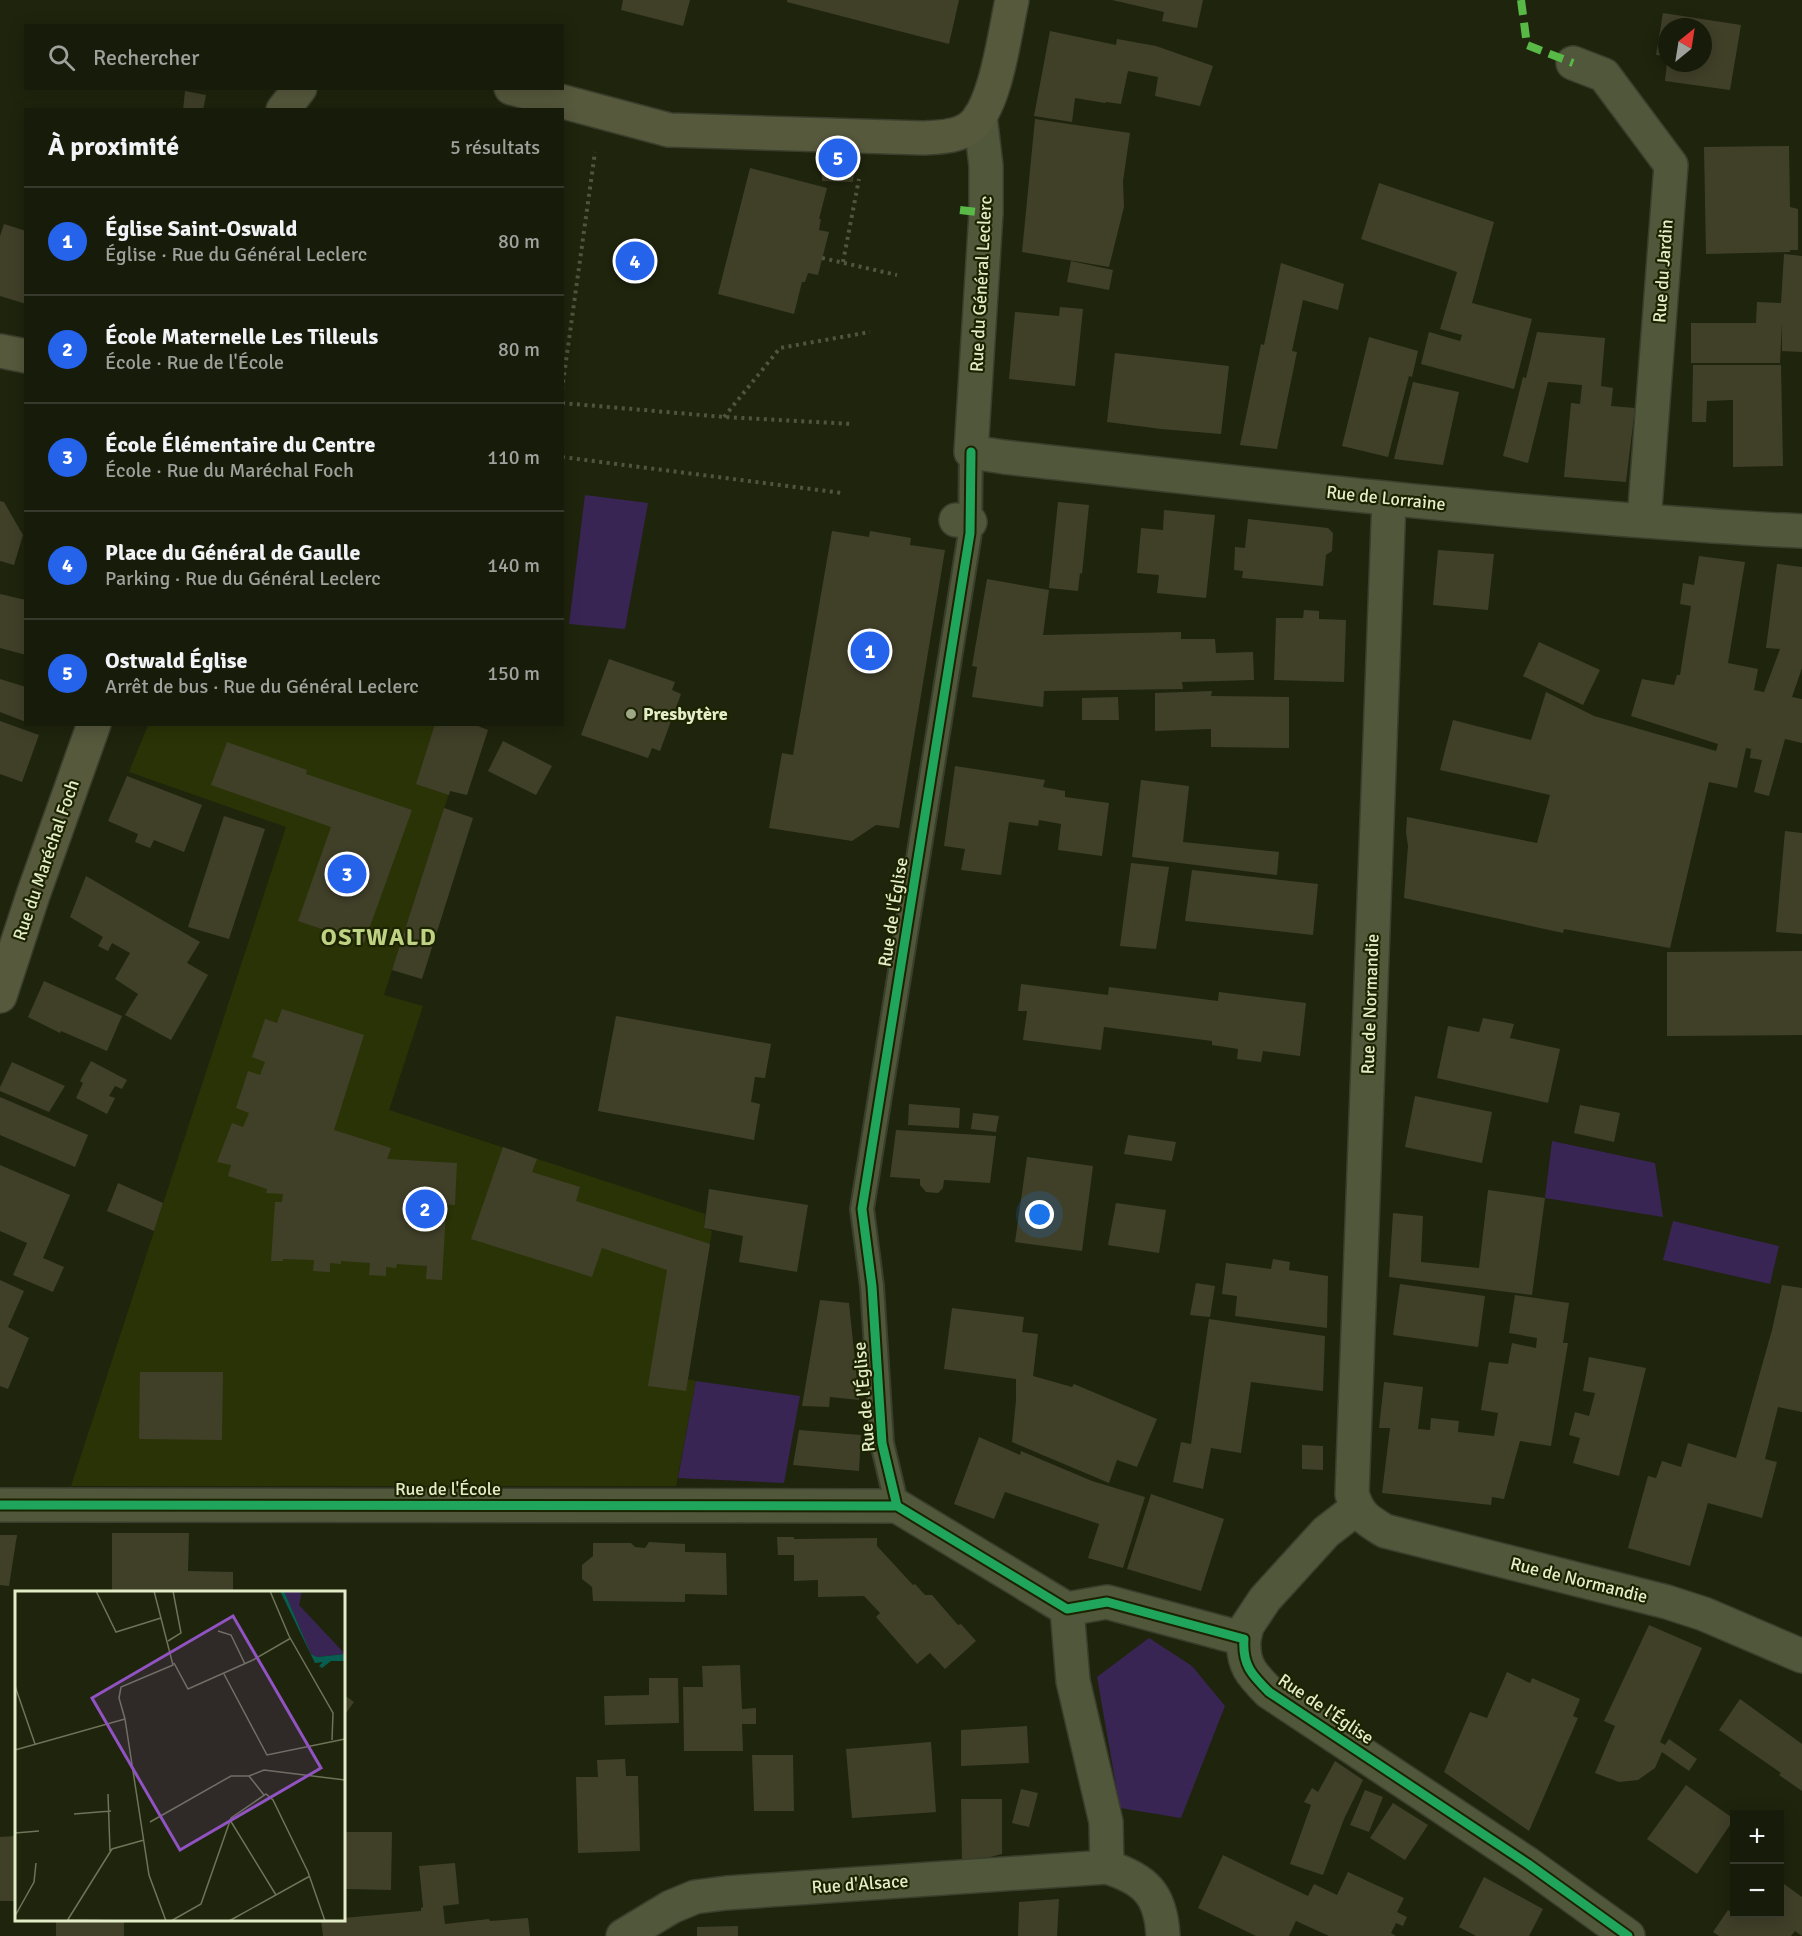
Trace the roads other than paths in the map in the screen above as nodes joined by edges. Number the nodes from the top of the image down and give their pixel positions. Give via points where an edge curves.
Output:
1 (1012, 0) edge
2 (1573, 63) dead end
3 (298, 90) edge
4 (518, 90) edge
5 (285, 108) edge
6 (980, 116) junction
7 (0, 351) edge
8 (24, 356) edge
9 (970, 452) junction
10 (1389, 499) junction
11 (1644, 522) junction
12 (1802, 531) edge
13 (93, 726) edge
14 (0, 996) edge
15 (0, 1506) edge
16 (897, 1506) junction
17 (1357, 1508) junction
18 (1067, 1609) junction
19 (1244, 1639) junction
20 (1802, 1656) edge
21 (1107, 1867) junction
22 (641, 1931) edge
23 (1163, 1936) edge
24 (1628, 1936) edge

1 - 6 main road via 990,97
2 - 11 street, Rue du Jardin via 1604,75 1671,165
3 - 5 main road
4 - 6 main road via 669,130 923,138 962,132
6 - 9 street, Rue du Général Leclerc via 986,213
7 - 8 main road
9 - 10 street, Rue de Lorraine
9 - 16 lane, Rue de l'Église via 963,521 970,533 862,1209 872,1286 882,1443
10 - 11 street, Rue de Lorraine
10 - 17 street, Rue de Normandie via 1352,1494
11 - 12 street, Rue de Lorraine
13 - 14 main road, Rue du Maréchal Foch
15 - 16 street, Rue de l'École
16 - 18 street
17 - 19 street via 1326,1532 1265,1599 1247,1626
17 - 20 street, Rue de Normandie via 1366,1520 1386,1531 1667,1602
18 - 19 street via 1107,1602
18 - 21 street via 1073,1681 1106,1822
19 - 24 street, Rue de l'Église via 1247,1666 1269,1692
21 - 22 street, Rue d'Alsace via 695,1897 671,1907
21 - 23 street, Rue d'Alsace via 1133,1876 1146,1886 1160,1914

